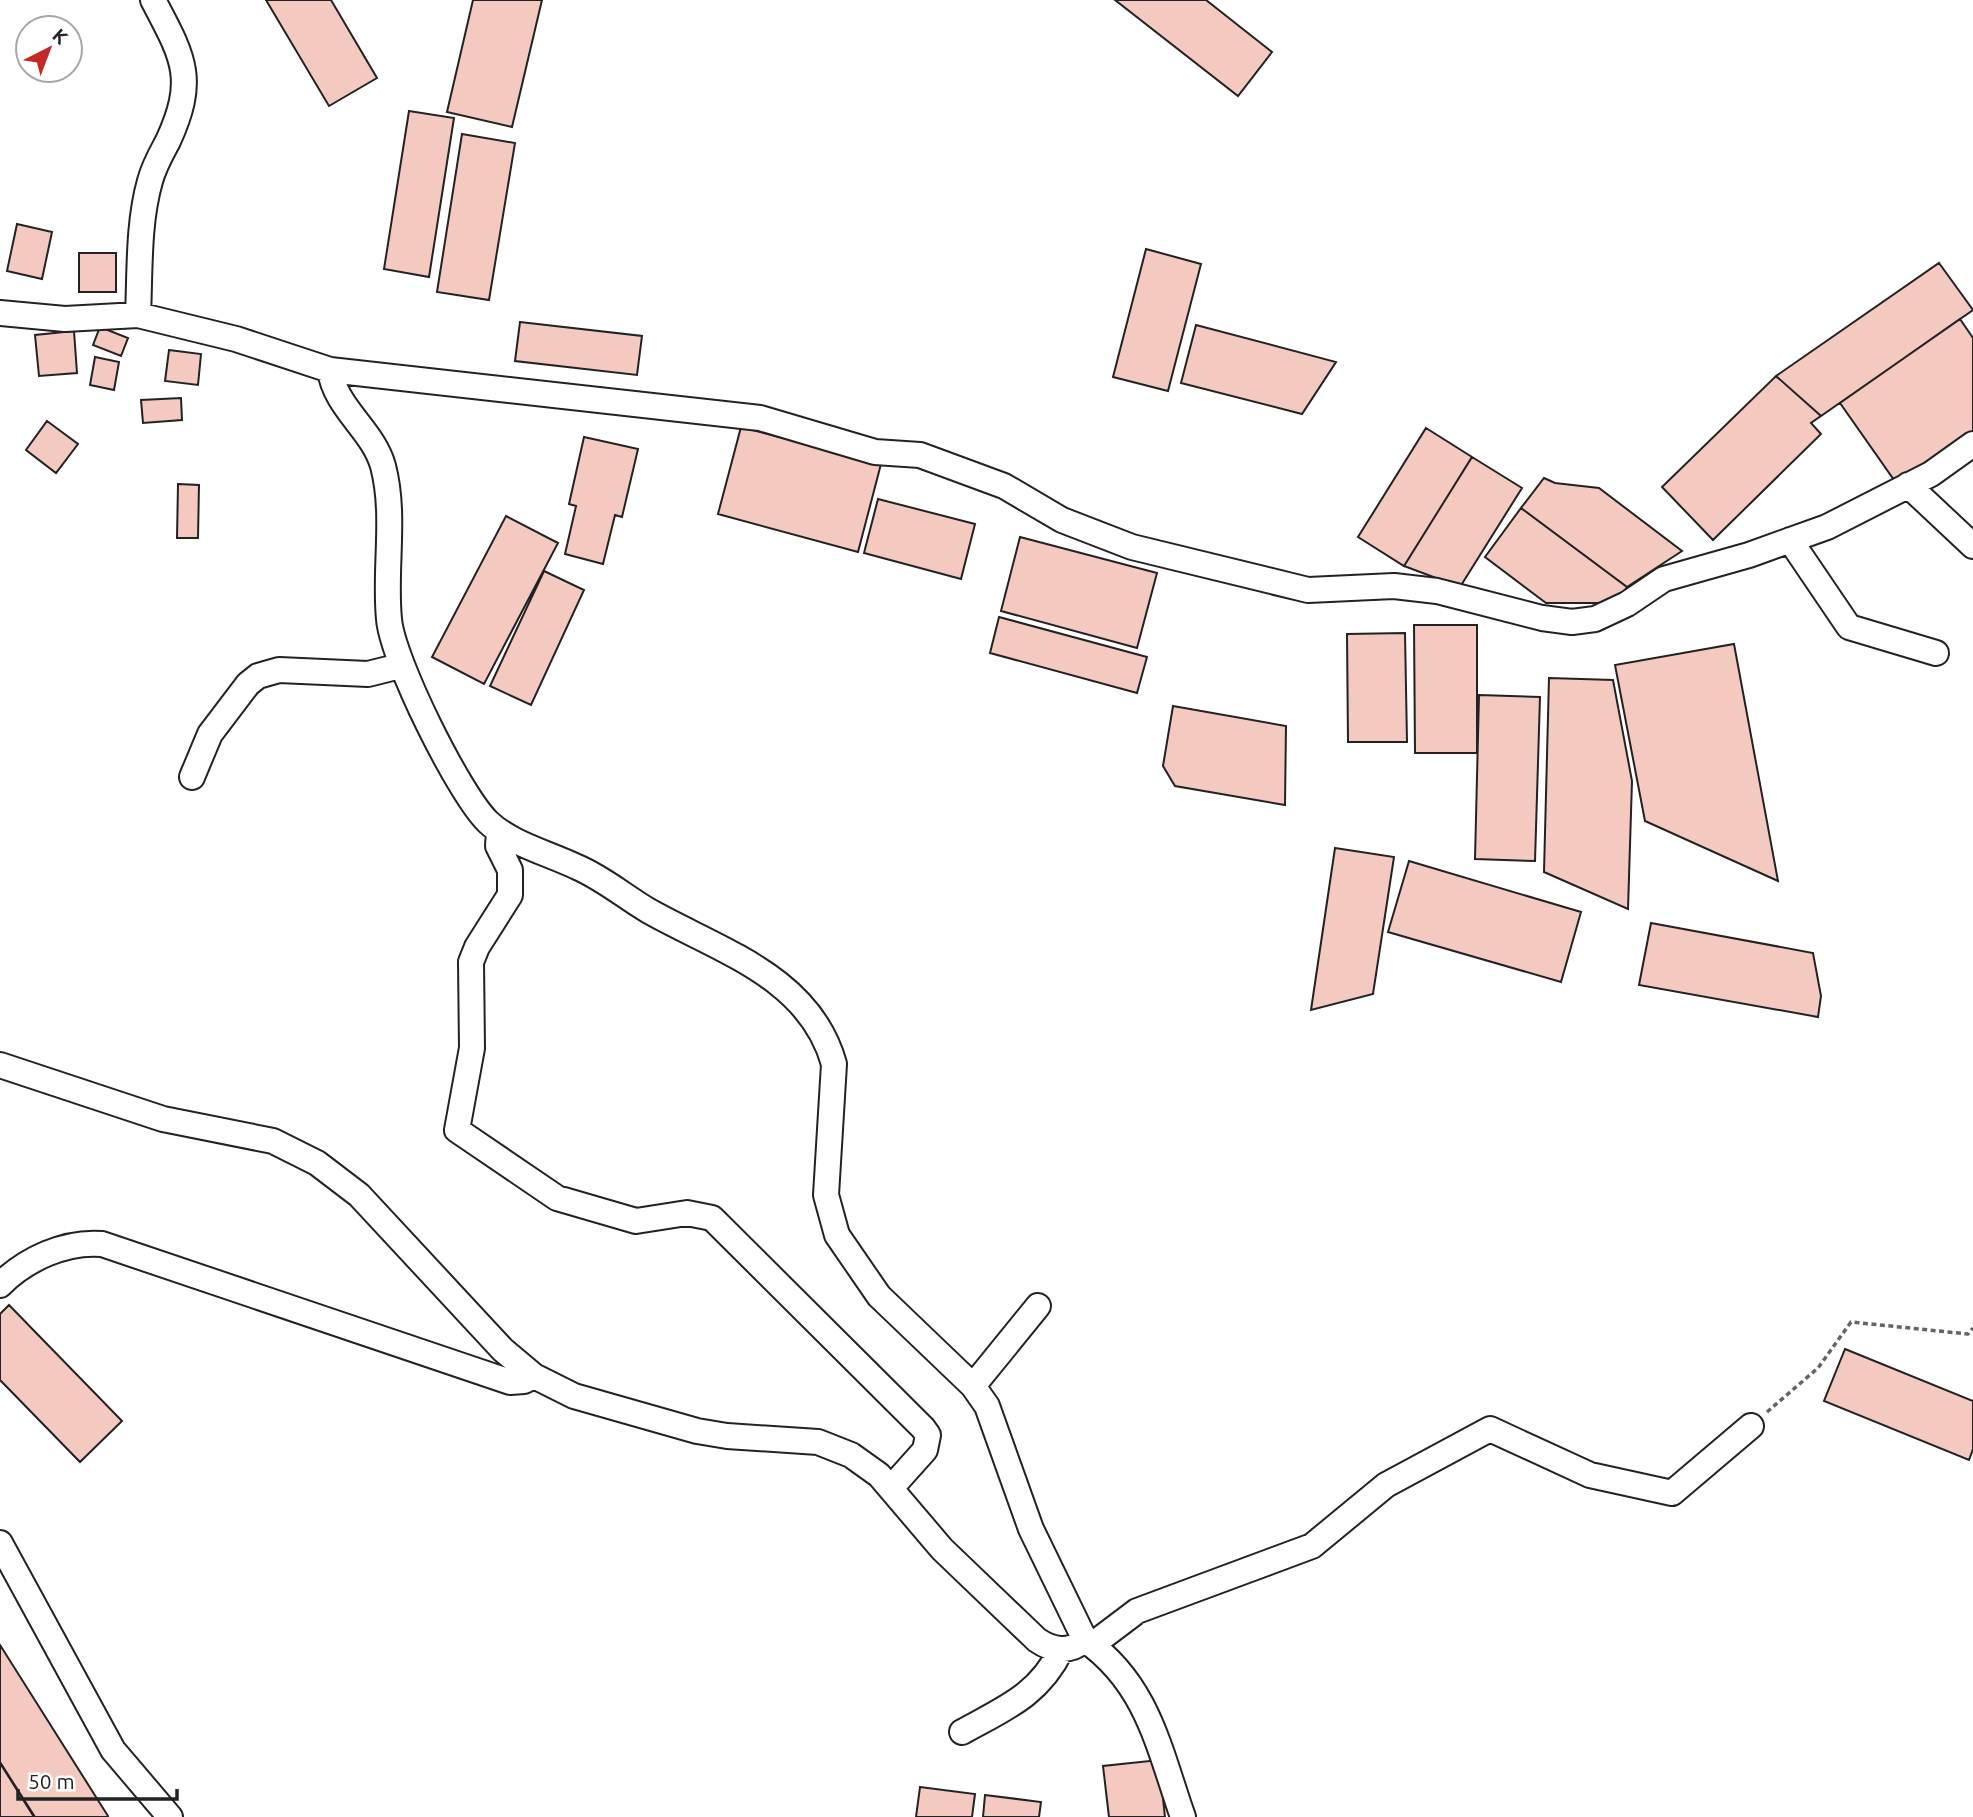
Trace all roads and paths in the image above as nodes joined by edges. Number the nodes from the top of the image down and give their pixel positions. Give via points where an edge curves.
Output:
1 (153, 0) edge
2 (0, 313) edge
3 (138, 315) junction
4 (330, 370) junction
5 (1973, 444) edge
6 (1908, 485) junction
7 (1790, 540) junction
8 (1973, 546) edge
9 (1936, 653) dead end
10 (400, 666) junction
11 (192, 777) dead end
12 (499, 832) junction
13 (0, 1065) edge
14 (0, 1285) edge
15 (1038, 1306) dead end
16 (1973, 1328) edge
17 (534, 1376) junction
18 (973, 1385) junction
19 (1751, 1426) joint
20 (891, 1488) junction
21 (0, 1543) edge
22 (1088, 1643) junction
23 (1061, 1650) junction
24 (962, 1732) dead end
25 (170, 1817) edge
26 (1183, 1817) edge

1 - 3 street via 179,49 185,81 184,95 150,180
2 - 3 street via 65,319
3 - 4 street
4 - 7 street via 760,418 875,452 920,455 1004,486 1062,520 1132,547 1308,590 1394,586 1437,591 1572,622 1595,619 1664,579
4 - 10 street via 335,391 373,442 386,477 388,616
5 - 6 street
6 - 7 street via 1827,527
6 - 8 street
7 - 9 street via 1849,627
10 - 11 street via 369,674 279,670 258,676 210,734
10 - 12 street via 468,796
12 - 18 street via 580,868 649,911 725,949 775,981 808,1010 825,1036 834,1064 826,1195 837,1236 896,1315
12 - 20 street via 498,846 510,870 510,895 471,962 472,1048 457,1130 557,1198 636,1221 687,1213 712,1218 928,1435 925,1450
13 - 17 street via 163,1119 273,1141 317,1163 359,1195 502,1350
14 - 17 street via 25,1265 70,1245 103,1244 510,1382
15 - 18 street
16 - 19 path via 1968,1334 1851,1322 1818,1368
17 - 20 street via 574,1396 696,1431 818,1442 869,1466
18 - 22 street via 987,1406 1031,1530
19 - 22 street via 1672,1493 1590,1475 1490,1429 1386,1485 1312,1546 1137,1611
20 - 23 street via 942,1549 1008,1615 1048,1647
21 - 25 street via 113,1750
22 - 23 street
22 - 26 street via 1127,1680 1144,1704
23 - 24 street via 1050,1672 1026,1697

